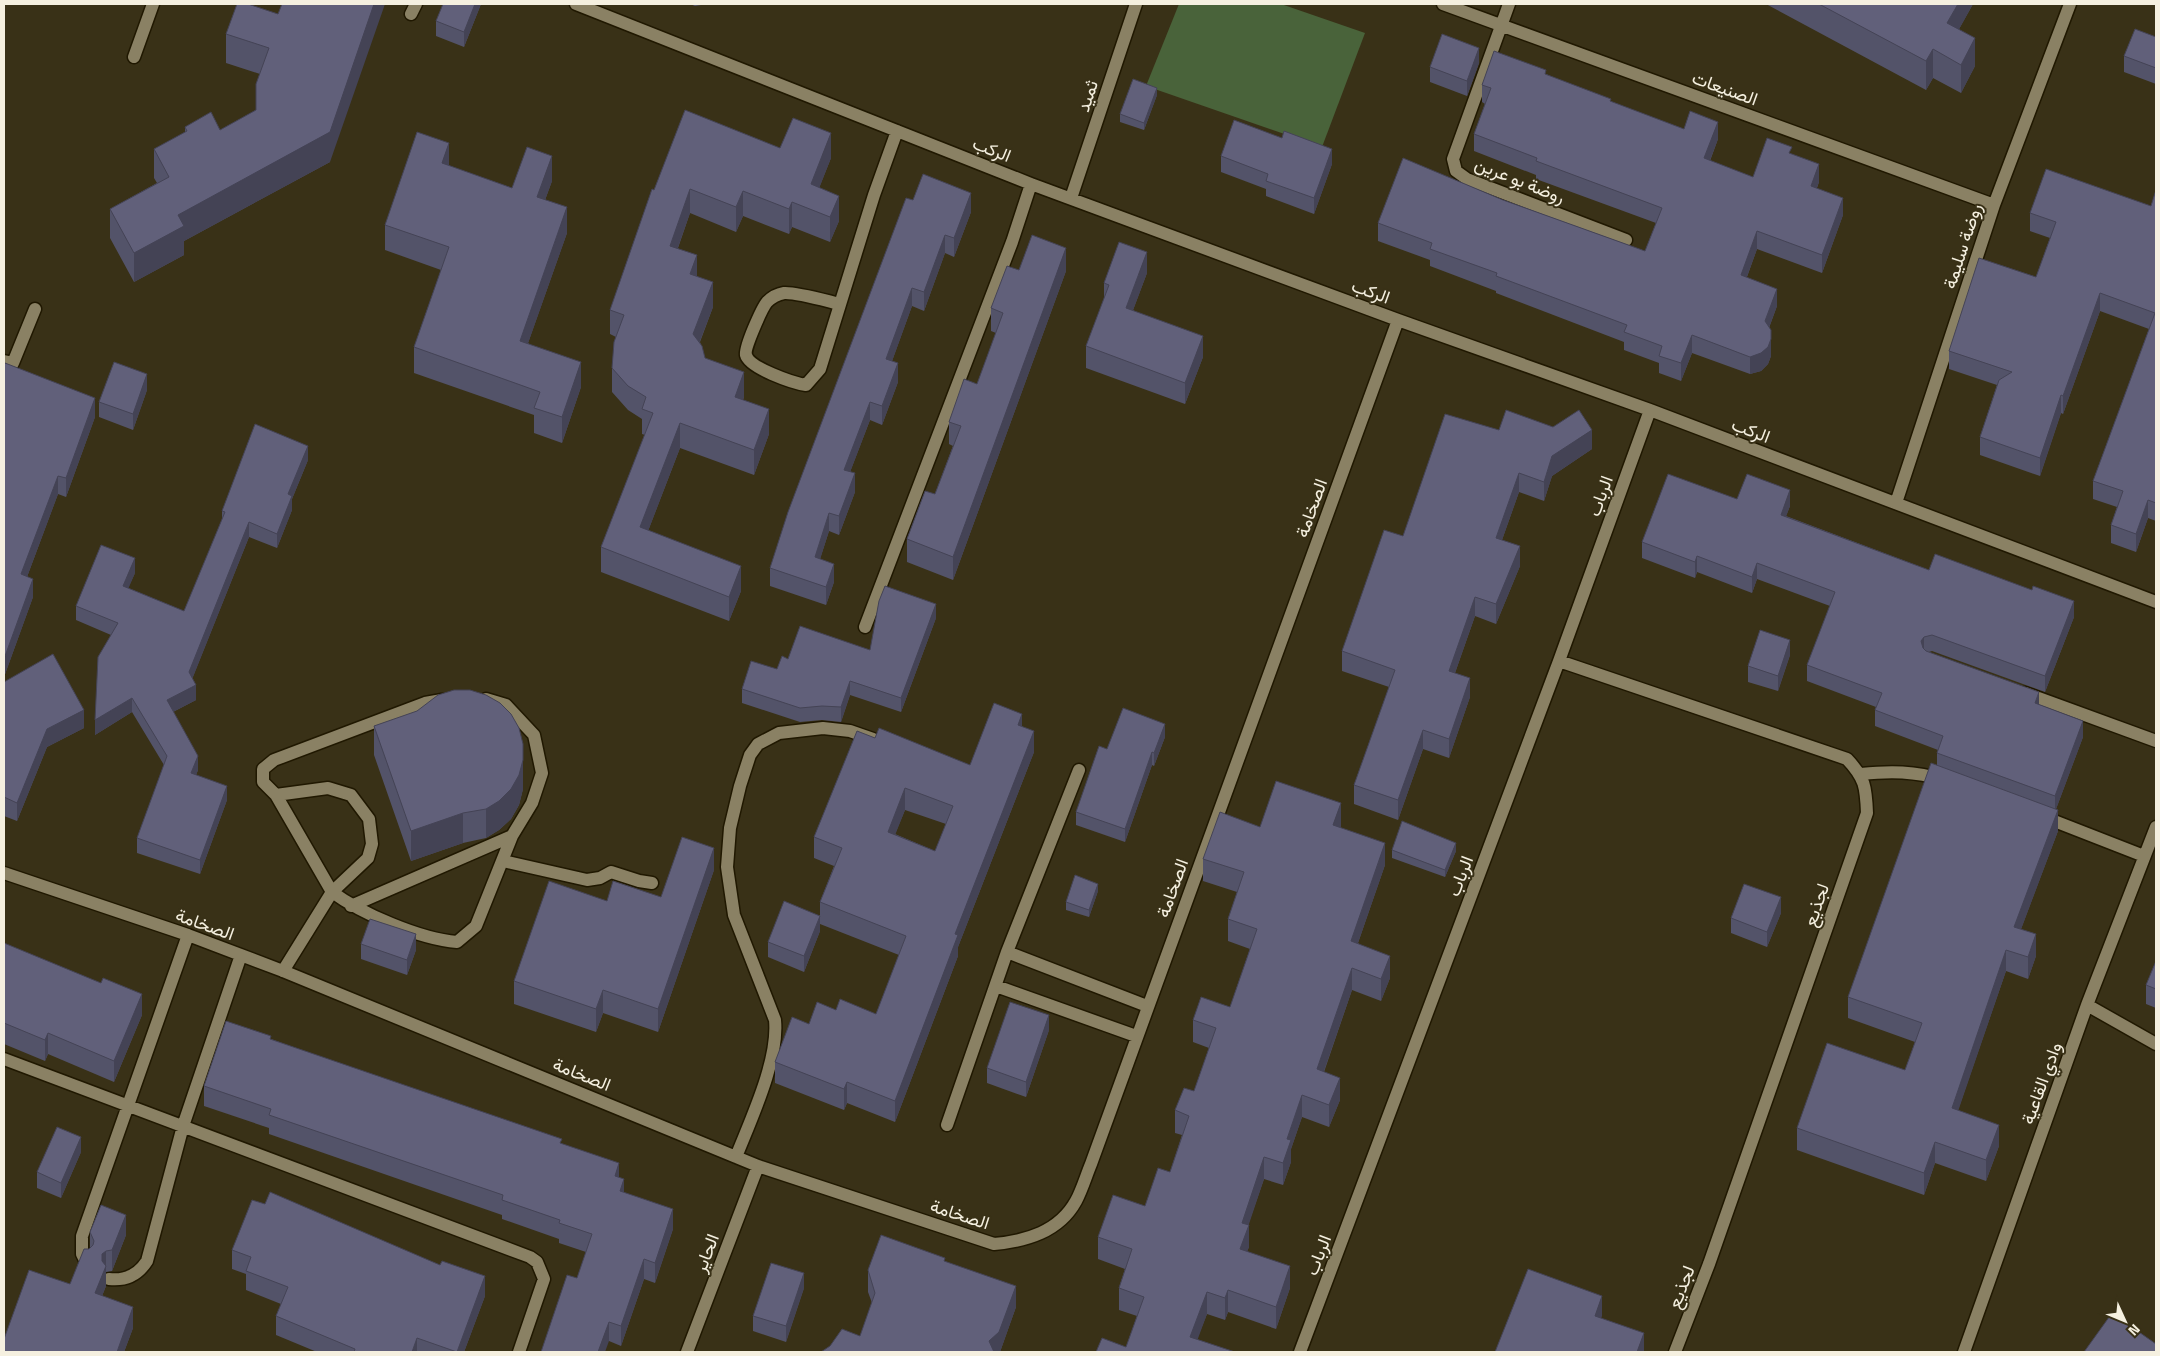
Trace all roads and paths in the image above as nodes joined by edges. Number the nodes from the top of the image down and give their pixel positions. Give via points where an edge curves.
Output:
1 (152, 4) edge
2 (576, 4) edge
3 (1136, 4) edge
4 (1443, 4) edge
5 (1509, 4) edge
6 (2070, 4) edge
7 (1501, 24) junction
8 (134, 56) dead end
9 (896, 130) junction
10 (1031, 184) junction
11 (1071, 198) junction
12 (1994, 205) junction
13 (1626, 240) dead end
14 (840, 304) junction
15 (35, 309) dead end
16 (1398, 320) junction
17 (4, 361) edge
18 (1650, 410) junction
19 (1896, 503) junction
20 (2156, 602) edge
21 (865, 627) dead end
22 (1559, 661) junction
23 (2012, 689) edge
24 (476, 696) edge
25 (451, 698) edge
26 (2156, 741) edge
27 (884, 743) edge
28 (1079, 770) dead end
29 (1861, 774) junction
30 (1952, 783) edge
31 (276, 795) junction
32 (2031, 811) edge
33 (2156, 827) edge
34 (512, 836) junction
35 (2144, 856) junction
36 (503, 861) junction
37 (4, 873) edge
38 (652, 882) dead end
39 (332, 892) junction
40 (351, 906) junction
41 (188, 935) junction
42 (1007, 952) junction
43 (241, 955) junction
44 (283, 971) junction
45 (996, 986) junction
46 (2087, 1005) junction
47 (1147, 1006) junction
48 (1136, 1036) junction
49 (2156, 1044) edge
50 (4, 1059) edge
51 (128, 1105) junction
52 (947, 1125) dead end
53 (183, 1126) junction
54 (736, 1156) junction
55 (758, 1166) junction
56 (86, 1262) edge
57 (109, 1279) dead end
58 (518, 1352) edge
59 (687, 1352) edge
60 (1300, 1352) edge
61 (1675, 1352) edge
62 (1964, 1352) edge

1 - 8 street
2 - 9 street, الركب
3 - 11 street, ثميد
4 - 7 street, الصنيعات
5 - 7 street, روضة بو عرين
6 - 12 street, روضة سليمة
7 - 12 street, الصنيعات
7 - 13 street, روضة بو عرين via 1453,159 1456,171 1467,179
9 - 10 street, الركب
9 - 14 street
10 - 11 street, الركب
10 - 21 street via 1012,242
11 - 16 street, الركب
12 - 19 street, روضة سليمة
14 - 14 street via 820,369 806,385 790,382 750,362 746,355 747,345 766,303 775,296 785,293
15 - 17 street via 12,363
16 - 18 street, الركب
16 - 47 street, الصخامة
18 - 19 street, الركب
18 - 22 street, الرباب
19 - 20 street, الركب
22 - 29 street via 1848,759
22 - 60 street, الرباب
23 - 26 street
24 - 34 street via 506,705 534,735 542,773 532,803
25 - 31 street via 425,703 274,760 263,769 263,782
27 - 54 street via 850,731 823,728 779,733 758,744 750,755 730,828 727,867 734,915 772,1012 776,1038 758,1100
28 - 42 street
29 - 30 street via 1893,771 1926,774
29 - 61 street, لجذيع via 1866,790 1867,813
31 - 39 street
31 - 39 street via 328,788 352,795 369,818 372,844 368,858
32 - 35 street
33 - 35 street, وادي القاعية
34 - 36 street
34 - 40 street
35 - 46 street, وادي القاعية
36 - 38 street via 587,880 611,872 639,882
36 - 40 street via 476,926 457,942 436,940
37 - 41 street, الصخامة
39 - 40 street
39 - 44 street
41 - 43 street, الصخامة
41 - 51 street
42 - 45 street
42 - 47 street
43 - 44 street, الصخامة
43 - 53 street
44 - 54 street, الصخامة
45 - 48 street
45 - 52 street
46 - 49 street
46 - 62 street, وادي القاعية
47 - 48 street, الصخامة
48 - 55 street, الصخامة via 1076,1202 1059,1222 1020,1241 994,1244
50 - 51 street
51 - 53 street
51 - 56 street via 82,1236 82,1254
53 - 57 street via 147,1260 136,1274 118,1280
53 - 58 street via 530,1257 537,1262 544,1279
54 - 55 street, الصخامة
55 - 59 street, الحاير

